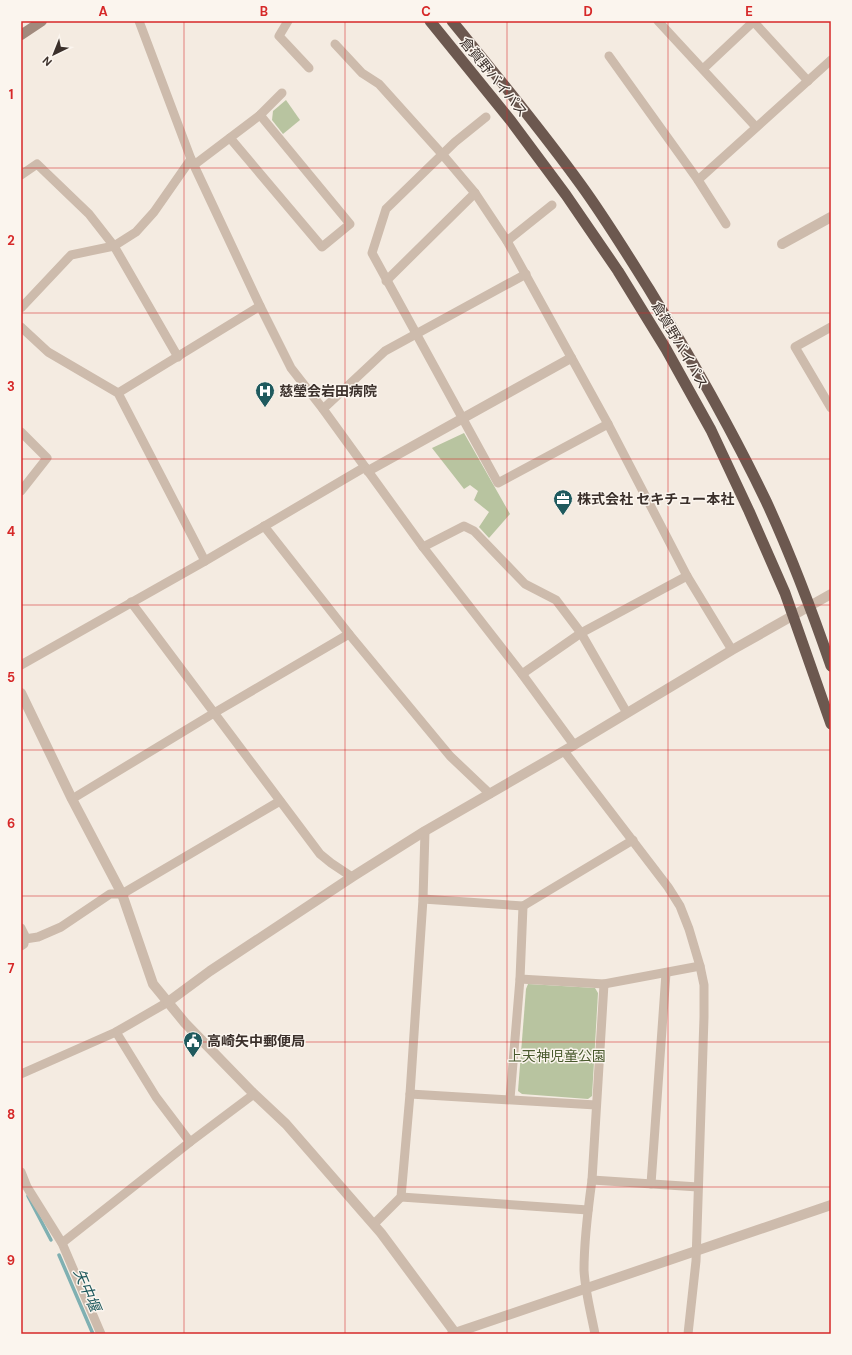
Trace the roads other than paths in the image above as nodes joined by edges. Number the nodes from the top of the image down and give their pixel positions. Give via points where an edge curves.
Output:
1 (42, 21) edge
2 (139, 21) edge
3 (288, 21) edge
4 (430, 21) edge
5 (452, 21) edge
6 (658, 21) edge
7 (753, 21) edge
8 (21, 35) edge
9 (335, 44) dead end
10 (609, 56) dead end
11 (831, 60) edge
12 (309, 68) dead end
13 (703, 69) junction
14 (808, 81) junction
15 (282, 94) dead end
16 (260, 115) junction
17 (486, 117) dead end
18 (756, 127) junction
19 (230, 138) junction
20 (442, 154) junction
21 (193, 162) junction
22 (21, 175) edge
23 (698, 180) junction
24 (475, 193) junction
25 (552, 205) dead end
26 (831, 217) edge
27 (726, 224) dead end
28 (507, 241) junction
29 (782, 244) dead end
30 (114, 246) junction
31 (526, 274) junction
32 (386, 281) junction
33 (260, 306) junction
34 (21, 308) edge
35 (21, 327) edge
36 (831, 327) edge
37 (416, 333) junction
38 (178, 357) junction
39 (571, 358) junction
40 (118, 393) junction
41 (831, 408) edge
42 (323, 409) junction
43 (462, 419) junction
44 (608, 424) junction
45 (21, 432) edge
46 (366, 469) junction
47 (21, 491) edge
48 (264, 526) junction
49 (423, 547) junction
50 (205, 560) junction
51 (687, 576) junction
52 (831, 594) edge
53 (131, 602) junction
54 (810, 605) junction
55 (793, 615) junction
56 (581, 633) junction
57 (350, 634) junction
58 (732, 650) junction
59 (21, 665) edge
60 (831, 666) edge
61 (522, 674) junction
62 (21, 693) edge
63 (214, 713) junction
64 (627, 713) junction
65 (831, 724) edge
66 (574, 745) junction
67 (564, 751) junction
68 (490, 794) junction
69 (72, 799) junction
70 (280, 801) junction
71 (425, 832) junction
72 (633, 840) junction
73 (352, 877) junction
74 (122, 894) junction
75 (423, 899) junction
76 (523, 906) junction
77 (21, 928) edge
78 (23, 943) edge
79 (700, 966) junction
80 (666, 973) junction
81 (520, 979) junction
82 (604, 984) junction
83 (168, 1002) junction
84 (116, 1032) junction
85 (21, 1074) edge
86 (254, 1094) junction
87 (410, 1094) junction
88 (510, 1099) junction
89 (596, 1104) junction
90 (190, 1142) junction
91 (21, 1172) edge
92 (592, 1180) junction
93 (651, 1184) junction
94 (698, 1188) junction
95 (401, 1196) junction
96 (831, 1206) edge
97 (588, 1210) junction
98 (374, 1224) junction
99 (62, 1243) junction
100 (696, 1250) junction
101 (586, 1288) junction
102 (101, 1334) edge
103 (454, 1334) edge
104 (595, 1334) edge
105 (688, 1334) edge

1 - 8 main road
2 - 21 street
3 - 12 street via 279,36
4 - 55 highway, 倉賀野バイパス via 562,189 648,318 711,430
5 - 54 highway, 倉賀野バイパス via 581,185 681,341 766,502
6 - 13 street
7 - 13 street
7 - 14 street
9 - 20 street via 362,73 379,84
10 - 23 street
11 - 14 street
13 - 18 street
14 - 18 street
15 - 16 street
16 - 19 street
16 - 19 street via 350,224 322,247
17 - 20 street
18 - 23 street
19 - 21 street
20 - 24 street
20 - 32 street via 386,209 372,252
21 - 30 street via 136,232
21 - 33 street
22 - 30 street via 37,164 89,214
23 - 27 street
24 - 28 street
24 - 32 street
25 - 28 street
26 - 29 street
28 - 31 street
30 - 34 street via 70,255
30 - 38 street
31 - 37 street
31 - 39 street
32 - 37 street
33 - 38 street
33 - 42 street via 291,368
35 - 40 street via 48,352
36 - 41 street via 795,347
37 - 42 street via 385,351
37 - 43 street
38 - 40 street
39 - 43 street
39 - 44 street
40 - 50 street
42 - 46 street
43 - 44 street via 498,483
43 - 46 street
44 - 51 street
45 - 47 street via 46,458
46 - 48 street
46 - 49 street
48 - 50 street
48 - 57 street
49 - 56 street via 464,526 474,531 524,584 556,600
49 - 61 street
50 - 53 street
51 - 56 street
51 - 58 street
52 - 54 street
53 - 59 street
53 - 63 street
54 - 55 street
54 - 60 highway, 倉賀野バイパス
55 - 58 street
55 - 65 highway, 倉賀野バイパス
56 - 61 street
56 - 64 street
57 - 63 street
57 - 68 street via 450,756
58 - 64 street
61 - 66 street
62 - 69 street
63 - 69 street
63 - 70 street
64 - 66 street
66 - 67 street
67 - 68 street
67 - 72 street
68 - 71 street
69 - 74 street
70 - 73 street via 320,854
70 - 74 street
71 - 73 street
71 - 75 street
72 - 76 street
72 - 79 street via 680,906
73 - 83 street via 210,971
74 - 78 street via 110,894 61,927
74 - 83 street via 153,984
75 - 76 street
75 - 87 street
76 - 81 street
77 - 78 street via 25,936
79 - 80 street
79 - 94 street via 704,985 704,1017
80 - 82 street
80 - 93 street
81 - 82 street
81 - 88 street
82 - 89 street
83 - 84 street
83 - 86 street
84 - 85 street
84 - 90 street via 156,1097
86 - 90 street
86 - 98 street via 286,1124
87 - 88 street
87 - 95 street
88 - 89 street
89 - 92 street
90 - 99 street
91 - 99 street via 27,1187
92 - 93 street
92 - 97 street
93 - 94 street
94 - 100 street
95 - 97 street
95 - 98 street
96 - 100 street
97 - 101 street via 584,1270
98 - 103 street
99 - 102 street
100 - 101 street
100 - 105 street
101 - 103 street
101 - 104 street

